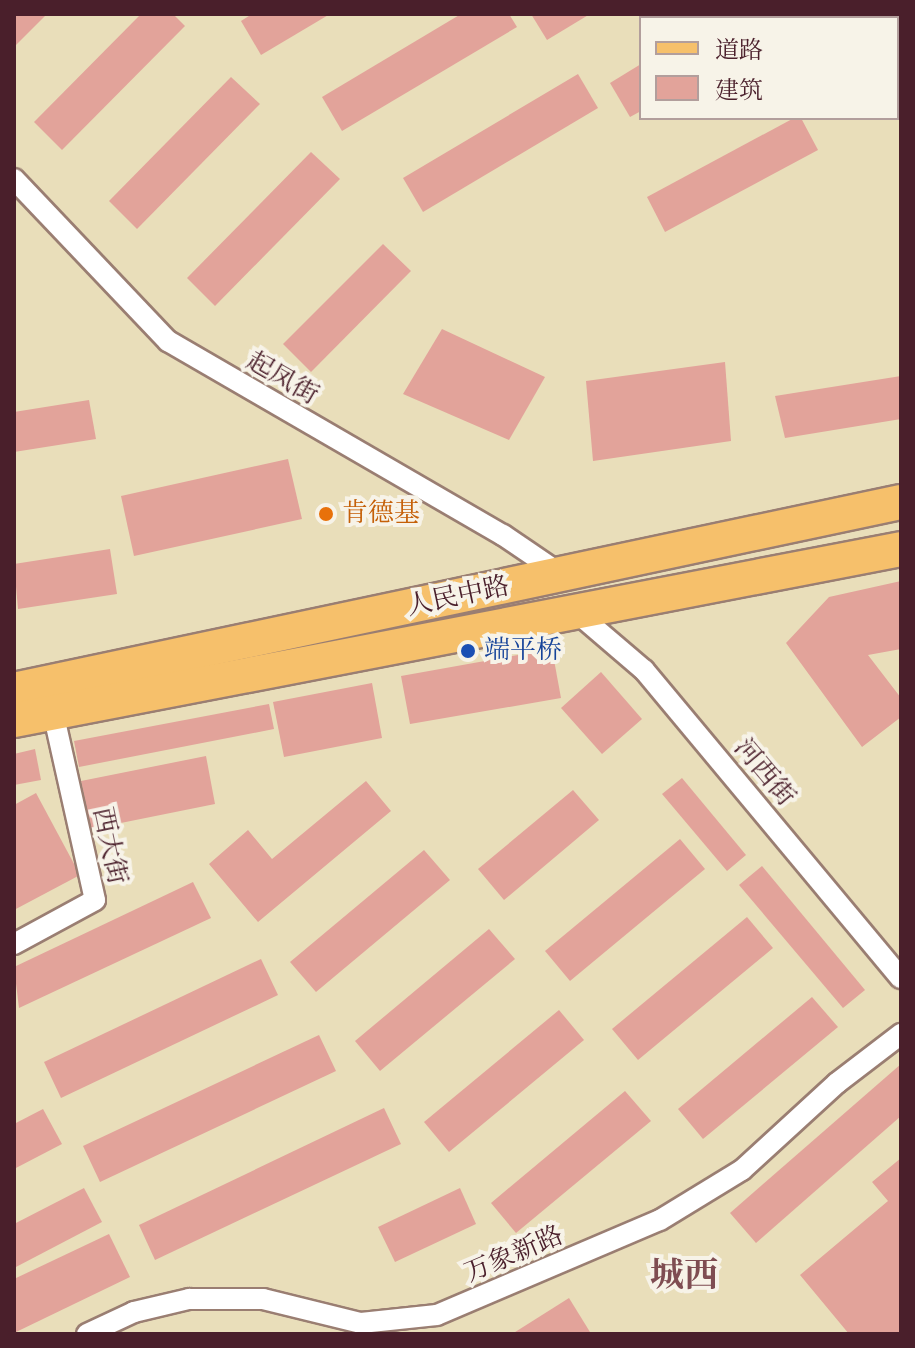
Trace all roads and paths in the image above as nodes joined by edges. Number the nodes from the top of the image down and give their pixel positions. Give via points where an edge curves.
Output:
1 (14, 179) edge
2 (901, 502) edge
3 (901, 549) edge
4 (562, 575) junction
5 (576, 612) junction
6 (14, 690) edge
7 (53, 712) junction
8 (14, 720) edge
9 (14, 944) edge
10 (901, 978) edge
11 (901, 1034) edge
12 (87, 1334) edge

1 - 4 street, 起凤街 via 168,341 503,535
2 - 4 main road, 人民中路
3 - 5 main road, 人民中路
4 - 6 main road, 人民中路
5 - 7 main road, 人民中路
5 - 10 street, 河西街 via 644,670
7 - 8 main road, 人民中路
7 - 9 street, 西大街 via 95,900
11 - 12 street, 万象新路 via 837,1083 742,1170 660,1220 437,1315 361,1323 263,1299 189,1299 134,1312

